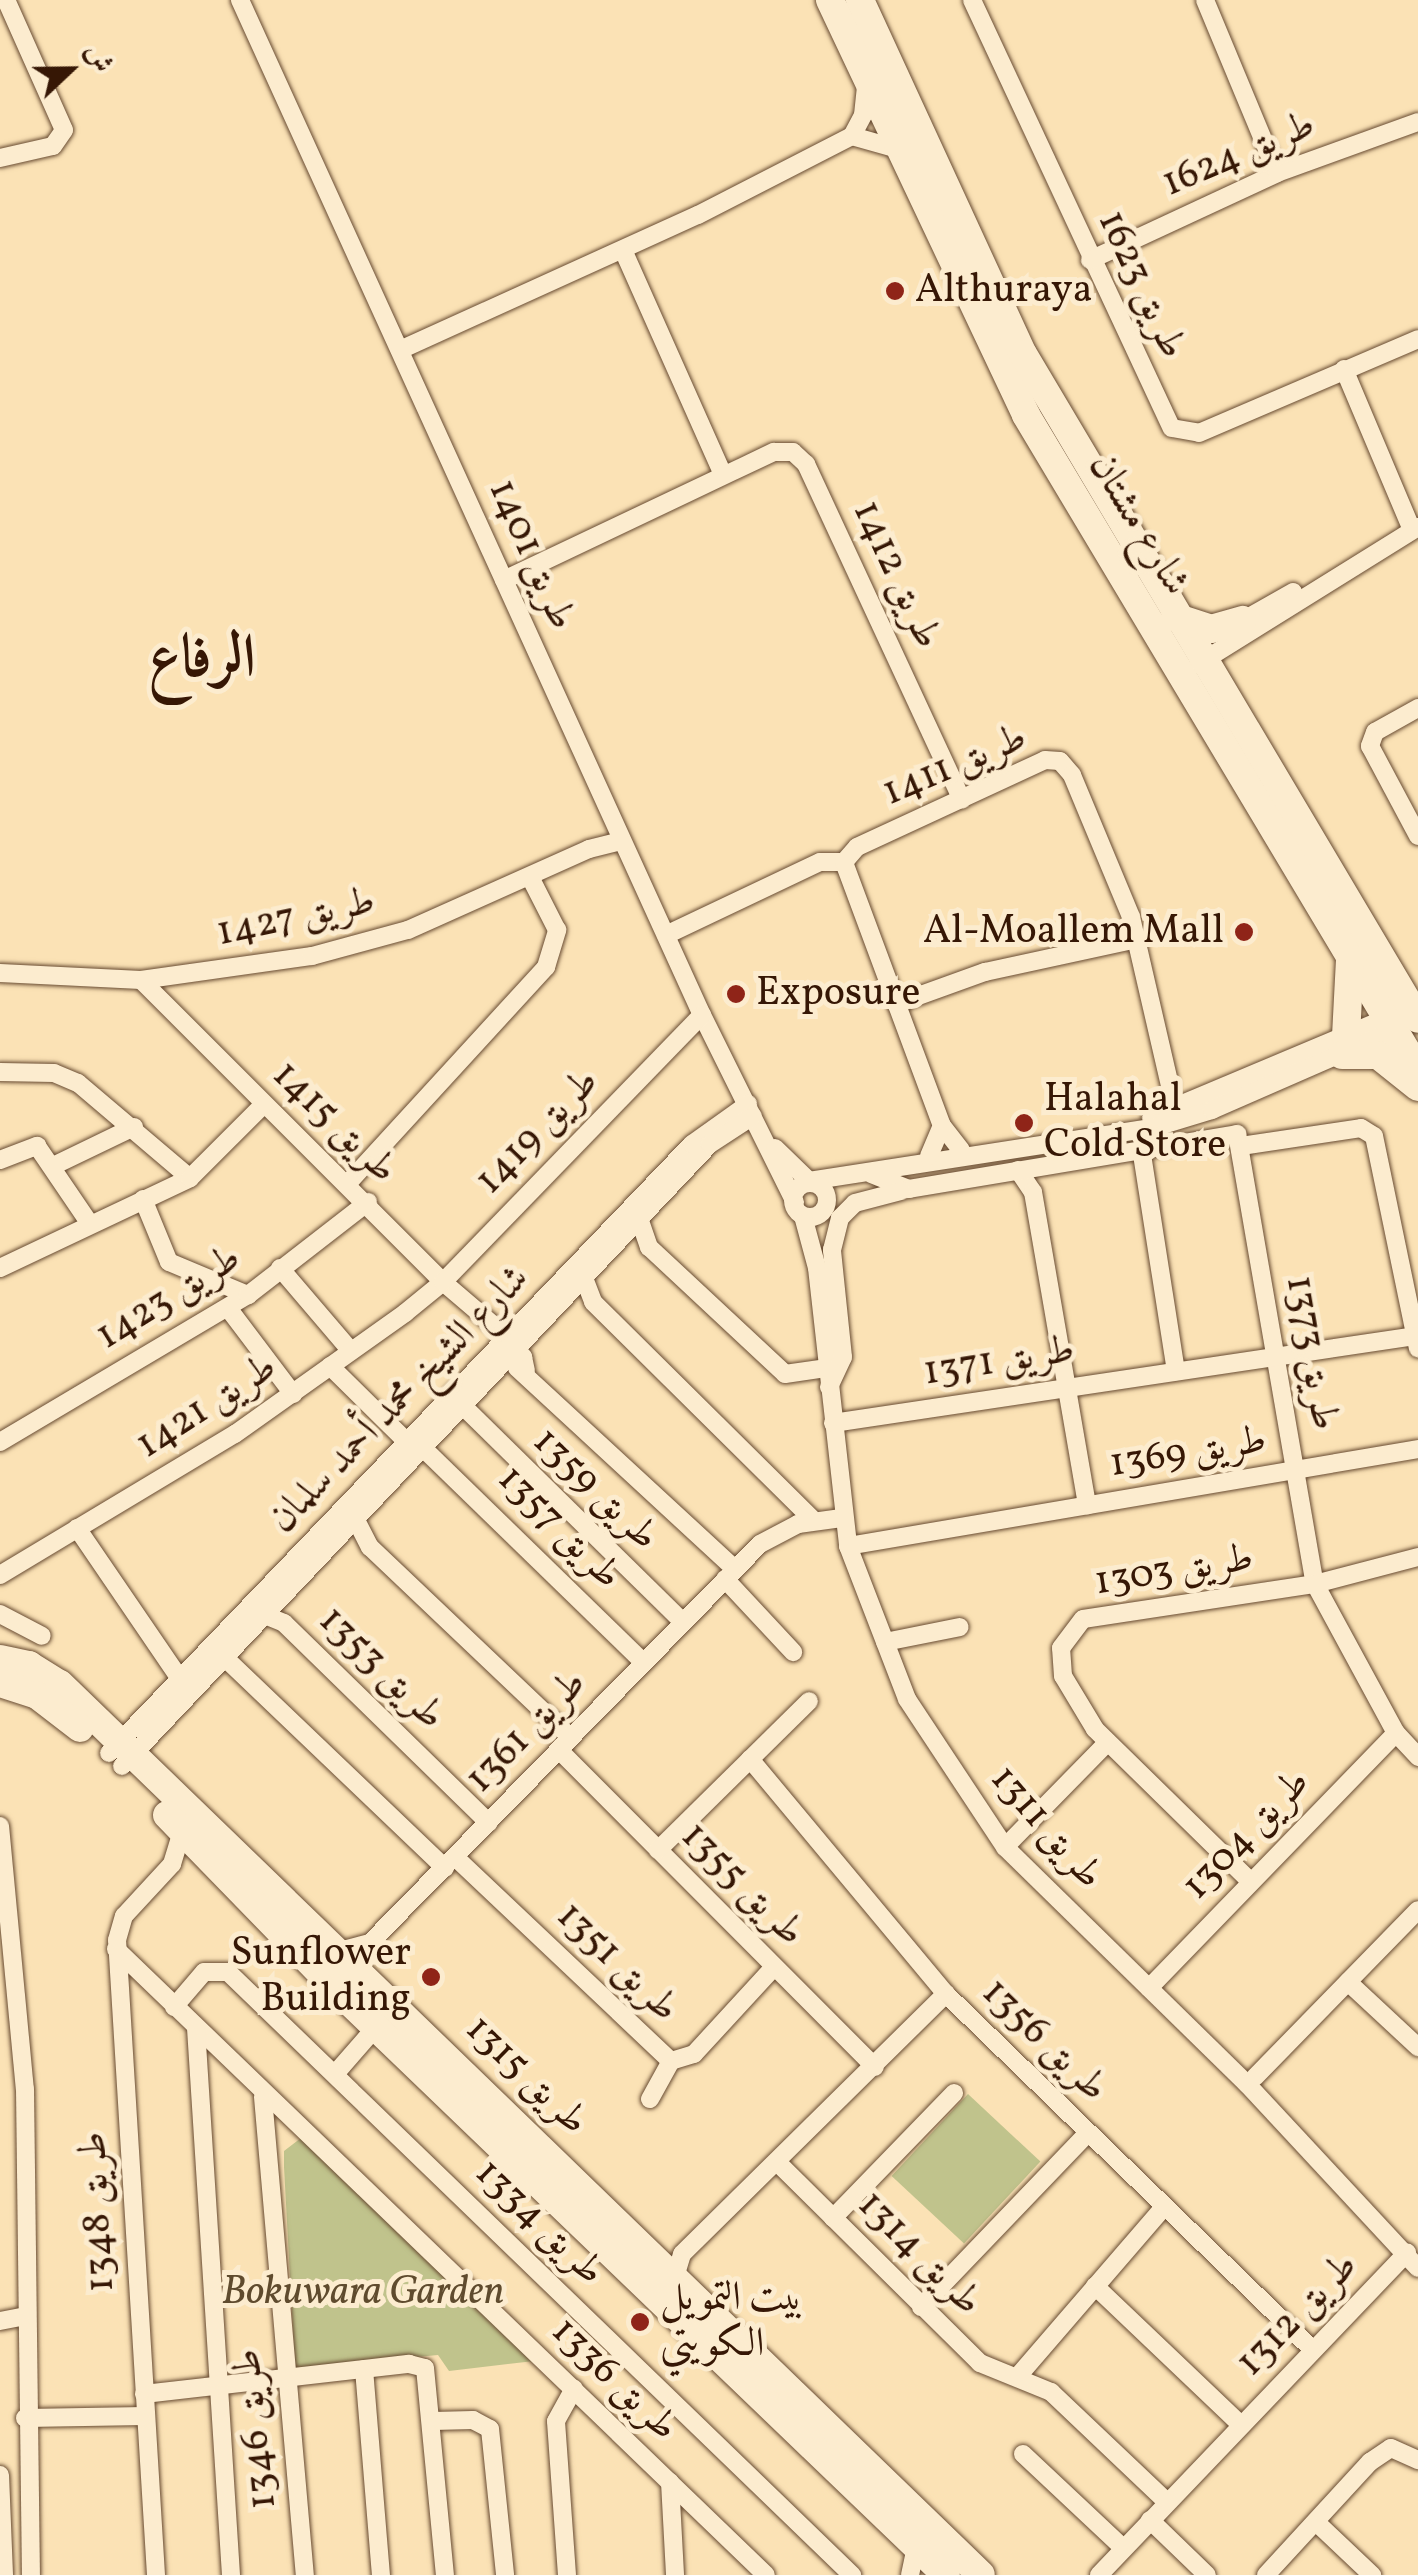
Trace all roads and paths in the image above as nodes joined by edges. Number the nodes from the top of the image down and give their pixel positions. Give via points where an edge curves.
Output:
1 (6, 0) edge
2 (240, 0) edge
3 (830, 0) edge
4 (860, 0) edge
5 (972, 0) edge
6 (1206, 0) edge
7 (866, 82) junction
8 (1418, 122) edge
9 (852, 136) junction
10 (898, 149) junction
11 (0, 158) edge
12 (1277, 173) junction
13 (623, 250) junction
14 (1090, 260) junction
15 (1418, 339) edge
16 (400, 350) junction
17 (1344, 368) junction
18 (722, 475) junction
19 (1415, 529) edge
20 (1340, 573) junction
21 (504, 580) junction
22 (1175, 617) junction
23 (1243, 620) junction
24 (1187, 662) junction
25 (1418, 708) edge
26 (962, 800) junction
27 (619, 834) junction
28 (1418, 836) edge
29 (844, 862) junction
30 (530, 877) junction
31 (666, 935) junction
32 (1138, 939) junction
33 (1350, 958) junction
34 (0, 973) edge
35 (140, 980) junction
36 (896, 1004) junction
37 (704, 1019) junction
38 (1406, 1019) edge
39 (1344, 1046) junction
40 (1418, 1070) edge
41 (0, 1072) edge
42 (1170, 1086) junction
43 (1418, 1087) edge
44 (1248, 1095) junction
45 (1193, 1103) junction
46 (263, 1104) junction
47 (751, 1110) junction
48 (1212, 1110) junction
49 (1153, 1117) junction
50 (1182, 1120) junction
51 (942, 1126) junction
52 (134, 1127) junction
53 (1133, 1127) junction
54 (764, 1137) junction
55 (1239, 1140) junction
56 (1162, 1145) junction
57 (1141, 1148) junction
58 (946, 1156) junction
59 (0, 1160) edge
60 (53, 1166) junction
61 (1044, 1166) junction
62 (1018, 1170) junction
63 (871, 1174) junction
64 (190, 1178) junction
65 (349, 1182) junction
66 (809, 1182) junction
67 (909, 1190) junction
68 (1033, 1192) junction
69 (144, 1200) junction
70 (368, 1202) junction
71 (826, 1208) junction
72 (799, 1209) junction
73 (640, 1221) junction
74 (90, 1224) junction
75 (0, 1268) edge
76 (280, 1268) junction
77 (816, 1268) junction
78 (584, 1278) junction
79 (443, 1282) junction
80 (248, 1295) junction
81 (228, 1308) junction
82 (1417, 1342) edge
83 (351, 1351) junction
84 (505, 1352) junction
85 (1276, 1357) junction
86 (330, 1366) junction
87 (1176, 1371) junction
88 (828, 1378) junction
89 (1064, 1387) junction
90 (292, 1394) junction
91 (463, 1406) junction
92 (832, 1423) junction
93 (0, 1442) edge
94 (416, 1445) junction
95 (1418, 1449) edge
96 (1296, 1471) junction
97 (1087, 1505) junction
98 (355, 1518) junction
99 (842, 1518) junction
100 (814, 1520) junction
101 (77, 1528) junction
102 (336, 1538) junction
103 (848, 1546) junction
104 (370, 1548) junction
105 (1418, 1558) edge
106 (730, 1574) junction
107 (0, 1575) edge
108 (1316, 1584) junction
109 (0, 1614) edge
110 (262, 1614) junction
111 (682, 1622) junction
112 (960, 1628) dead end
113 (42, 1636) dead end
114 (885, 1642) junction
115 (793, 1652) dead end
116 (223, 1656) junction
117 (0, 1659) edge
118 (642, 1661) junction
119 (180, 1679) junction
120 (0, 1683) edge
121 (809, 1700) dead end
122 (90, 1712) junction
123 (146, 1713) junction
124 (1396, 1733) junction
125 (154, 1735) junction
126 (1108, 1743) junction
127 (565, 1745) junction
128 (121, 1754) junction
129 (1418, 1758) edge
130 (750, 1759) junction
131 (172, 1796) junction
132 (489, 1823) junction
133 (0, 1826) edge
134 (192, 1833) junction
135 (1009, 1843) junction
136 (658, 1850) junction
137 (450, 1863) junction
138 (1250, 1881) junction
139 (1418, 1910) edge
140 (370, 1943) junction
141 (116, 1948) junction
142 (336, 1952) junction
143 (774, 1967) junction
144 (366, 1980) junction
145 (1348, 1982) junction
146 (1153, 1983) junction
147 (946, 1994) junction
148 (174, 2007) junction
149 (196, 2028) junction
150 (376, 2028) junction
151 (1418, 2047) edge
152 (672, 2060) junction
153 (874, 2067) junction
154 (335, 2074) junction
155 (1255, 2077) junction
156 (954, 2093) dead end
157 (263, 2097) junction
158 (650, 2100) dead end
159 (1088, 2133) junction
160 (780, 2164) junction
161 (1164, 2207) junction
162 (833, 2218) junction
163 (1390, 2234) junction
164 (1412, 2260) edge
165 (675, 2277) junction
166 (1095, 2286) junction
167 (921, 2307) junction
168 (26, 2316) junction
169 (0, 2321) edge
170 (1313, 2350) junction
171 (364, 2369) junction
172 (1019, 2375) junction
173 (285, 2380) junction
174 (216, 2388) junction
175 (574, 2389) junction
176 (144, 2394) junction
177 (145, 2416) junction
178 (25, 2418) junction
179 (433, 2420) junction
180 (1241, 2426) junction
181 (1023, 2454) dead end
182 (1418, 2460) edge
183 (0, 2475) edge
184 (670, 2482) junction
185 (1167, 2502) junction
186 (1150, 2520) junction
187 (1318, 2522) junction
188 (1124, 2548) junction
189 (927, 2573) edge
190 (4, 2575) edge
191 (31, 2575) edge
192 (156, 2575) edge
193 (232, 2575) edge
194 (305, 2575) edge
195 (381, 2575) edge
196 (445, 2575) edge
197 (505, 2575) edge
198 (567, 2575) edge
199 (675, 2575) edge
200 (766, 2575) edge
201 (852, 2575) edge
202 (981, 2575) edge
203 (1099, 2575) edge
204 (1207, 2575) edge
205 (1266, 2575) edge
206 (1372, 2575) edge

1 - 11 street via 64,130 53,146
2 - 16 street, طريق 1401
3 - 7 street, شارع مشتان
4 - 22 street, شارع مشتان via 1014,337
5 - 14 street, طريق 1623
6 - 12 street
7 - 9 street via 863,115
7 - 10 street, شارع مشتان
8 - 12 street, طريق 1624
9 - 10 street
9 - 13 street
10 - 24 street, شارع مشتان via 1026,415
12 - 14 street, طريق 1624
13 - 16 street
13 - 18 street
14 - 17 street, طريق 1623 via 1163,415 1183,434
15 - 17 street, طريق 1623
16 - 21 street, طريق 1401
17 - 19 street
18 - 21 street, طريق 1412
18 - 26 street, طريق 1412 via 774,452 793,452 806,464
19 - 20 street
20 - 23 street
20 - 24 street
21 - 27 street, طريق 1401
22 - 23 street via 1211,629
22 - 24 street, شارع مشتان
23 - 24 street
24 - 33 street, شارع مشتان
24 - 38 street, شارع مشتان
25 - 28 street via 1374,732 1370,746
26 - 29 street, طريق 1411 via 857,847
26 - 32 street, طريق 1411 via 1045,760 1060,761 1072,775
27 - 30 street, طريق 1427
27 - 31 street, طريق 1401
29 - 31 street via 820,862
29 - 36 street
30 - 35 street, طريق 1427 via 408,930 331,951
30 - 65 street via 556,930 546,967
31 - 37 street, طريق 1401
32 - 36 street via 986,972
32 - 42 street, طريق 1411
33 - 38 street, شارع مشتان
33 - 39 street
34 - 35 street, طريق 1427
35 - 46 street, طريق 1415
36 - 51 street
37 - 47 street, طريق 1401
37 - 79 street, طريق 1419 via 684,1031
38 - 39 street
38 - 40 street, شارع مشتان
39 - 43 street via 1378,1055
39 - 44 street
39 - 45 street
41 - 52 street via 54,1073 78,1083
42 - 45 street
42 - 49 street
44 - 48 street
44 - 55 street
45 - 49 street
46 - 64 street
46 - 65 street, طريق 1415
47 - 54 street, طريق 1401
47 - 73 street, شارع الشيخ محمد أحمد سلمان
47 - 84 street, شارع الشيخ محمد أحمد سلمان via 692,1144
48 - 50 street
48 - 55 street
49 - 53 street
50 - 53 street
50 - 56 street
51 - 58 street
51 - 58 street
52 - 60 street
52 - 64 street
53 - 58 street
54 - 66 street, طريق 1401
54 - 72 street, طريق 1401
55 - 56 street
55 - 82 street via 1362,1128 1374,1136
55 - 85 street, طريق 1373
56 - 57 street
57 - 61 street
57 - 87 street
58 - 63 street
59 - 60 street via 37,1146
60 - 74 street
61 - 62 street
61 - 68 street
62 - 67 street
62 - 68 street, طريق 1369
63 - 66 street
63 - 67 street
63 - 71 street
64 - 69 street
65 - 70 street, طريق 1415
66 - 71 street, طريق 1401
66 - 72 street via 795,1192
67 - 88 street via 856,1203 840,1218 832,1250 843,1357
68 - 89 street, طريق 1369
69 - 74 street
69 - 80 street via 159,1248 176,1268
70 - 76 street, طريق 1423
70 - 79 street, طريق 1415
71 - 72 street
71 - 77 street, طريق 1311
72 - 77 street, طريق 1311
73 - 78 street, شارع الشيخ محمد أحمد سلمان
73 - 88 street via 649,1246 785,1374
74 - 75 street
76 - 80 street, طريق 1423
76 - 83 street
77 - 88 street, طريق 1311
78 - 84 street, شارع الشيخ محمد أحمد سلمان
78 - 100 street via 593,1302
79 - 83 street, طريق 1421
79 - 84 street, طريق 1415
80 - 81 street, طريق 1423
81 - 90 street
81 - 93 street, طريق 1423
82 - 85 street, طريق 1371
83 - 86 street, طريق 1421
84 - 91 street, شارع الشيخ محمد أحمد سلمان
84 - 94 street, شارع الشيخ محمد أحمد سلمان
84 - 106 street
85 - 87 street, طريق 1371
85 - 96 street, طريق 1373
86 - 90 street, طريق 1421
86 - 94 street, طريق 1357
87 - 89 street, طريق 1371
88 - 92 street, طريق 1311
89 - 92 street, طريق 1371
89 - 97 street, طريق 1369
90 - 101 street, طريق 1421
91 - 94 street, شارع الشيخ محمد أحمد سلمان
91 - 111 street, طريق 1359
92 - 99 street, طريق 1311
94 - 98 street, شارع الشيخ محمد أحمد سلمان
94 - 118 street, طريق 1357
94 - 119 street, شارع الشيخ محمد أحمد سلمان
95 - 96 street, طريق 1369
96 - 97 street, طريق 1369
96 - 108 street, طريق 1373
97 - 103 street, طريق 1369
98 - 102 street, شارع الشيخ محمد أحمد سلمان
98 - 104 street, طريق 1355
99 - 100 street, طريق 1361
99 - 103 street, طريق 1311
100 - 106 street, طريق 1361 via 772,1535
101 - 107 street, طريق 1421
101 - 119 street
102 - 104 street, طريق 1355
102 - 110 street, شارع الشيخ محمد أحمد سلمان
103 - 114 street, طريق 1311
104 - 127 street, طريق 1355
105 - 108 street, طريق 1303
106 - 111 street, طريق 1361
106 - 115 street
108 - 124 street
108 - 126 street, طريق 1303 via 1083,1619 1059,1660 1082,1711
109 - 113 street
110 - 116 street, شارع الشيخ محمد أحمد سلمان
110 - 132 street, طريق 1353 via 284,1623
111 - 118 street, طريق 1361
112 - 114 street
114 - 135 street, طريق 1311 via 907,1699
116 - 125 street, شارع الشيخ محمد أحمد سلمان
116 - 137 street, طريق 1351
117 - 122 street, طريق 1315 via 42,1672
118 - 127 street, طريق 1361
119 - 123 street, شارع الشيخ محمد أحمد سلمان
120 - 128 street, طريق 1315 via 56,1706
121 - 130 street
122 - 123 street via 114,1720
122 - 128 street, طريق 1315
123 - 128 street, شارع الشيخ محمد أحمد سلمان
124 - 129 street
124 - 138 street, طريق 1304
125 - 128 street, شارع الشيخ محمد أحمد سلمان
125 - 131 street via 158,1767
126 - 135 street
126 - 138 street, طريق 1303
127 - 132 street, طريق 1361
127 - 136 street, طريق 1355
128 - 131 street, طريق 1315
128 - 134 street, طريق 1315
130 - 136 street
130 - 147 street, طريق 1356
131 - 134 street, طريق 1315
132 - 137 street, طريق 1361
133 - 168 street via 25,2089
134 - 141 street, طريق 1348 via 124,1916
134 - 142 street, طريق 1315
134 - 150 street, طريق 1315
135 - 146 street, طريق 1311
136 - 143 street, طريق 1355
137 - 140 street, طريق 1361
137 - 152 street, طريق 1351
138 - 146 street, طريق 1304
139 - 145 street
140 - 142 street
140 - 144 street
141 - 148 street, طريق 1336
141 - 176 street, طريق 1348
142 - 144 street, طريق 1315
143 - 152 street, طريق 1351 via 694,2054
143 - 153 street, طريق 1355
144 - 165 street, طريق 1315
145 - 151 street
145 - 155 street
146 - 155 street, طريق 1311
146 - 163 street, طريق 1311
147 - 153 street
147 - 159 street, طريق 1356
148 - 149 street, طريق 1336
148 - 154 street, طريق 1334 via 204,1972 224,1969
149 - 157 street, طريق 1336
149 - 174 street
150 - 154 street
150 - 189 street, طريق 1315 via 916,2546
152 - 158 street
153 - 160 street
154 - 201 street, طريق 1334
155 - 163 street, طريق 1311 via 1372,2200
156 - 162 street
157 - 173 street, طريق 1346
157 - 175 street, طريق 1336
159 - 161 street, طريق 1356
159 - 167 street
160 - 162 street, طريق 1314
160 - 165 street via 682,2254
161 - 166 street
161 - 170 street, طريق 1356
162 - 167 street, طريق 1314
163 - 164 street, طريق 1311
164 - 170 street, طريق 1312
165 - 202 street, طريق 1315
166 - 172 street
166 - 180 street, طريق 1312
167 - 172 street, طريق 1314 via 980,2363
168 - 169 street
168 - 178 street
170 - 180 street, طريق 1312
171 - 173 street
171 - 179 street via 425,2368
171 - 195 street
172 - 185 street, طريق 1314 via 1051,2392
173 - 174 street
173 - 194 street, طريق 1346
174 - 176 street
174 - 193 street
175 - 184 street, طريق 1336
175 - 198 street via 556,2421
176 - 177 street, طريق 1348
177 - 178 street
177 - 192 street, طريق 1348
178 - 191 street
179 - 196 street
179 - 197 street via 473,2420 490,2429
180 - 185 street, طريق 1312
181 - 188 street
182 - 187 street via 1392,2448
183 - 190 street
184 - 199 street
184 - 200 street, طريق 1336
185 - 186 street, طريق 1312
186 - 188 street, طريق 1312
186 - 204 street
187 - 205 street
187 - 206 street
188 - 203 street, طريق 1312

